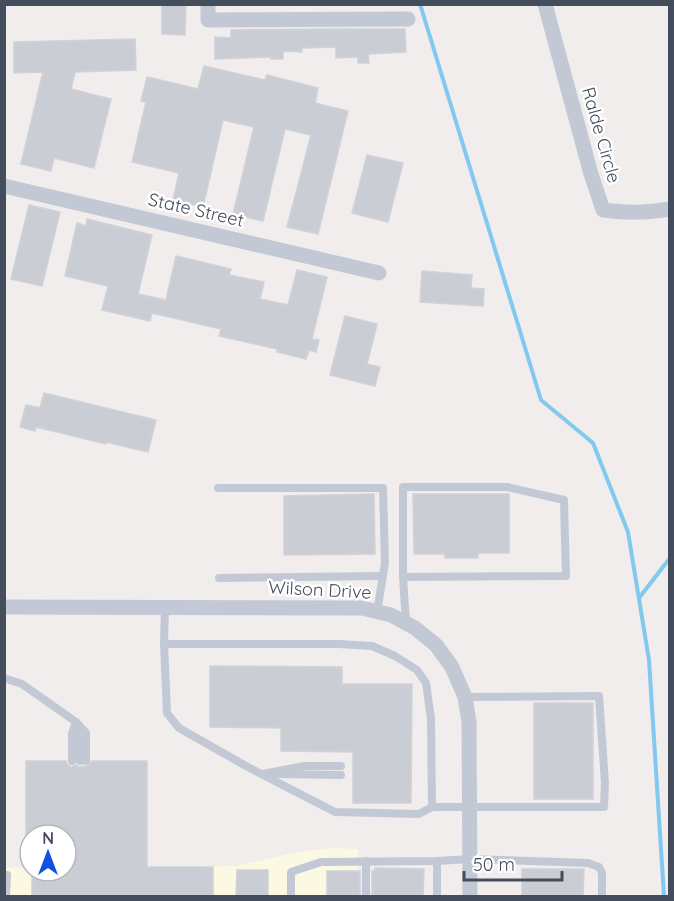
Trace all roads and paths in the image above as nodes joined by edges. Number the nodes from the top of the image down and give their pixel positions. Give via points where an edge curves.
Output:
1 (208, 4) edge
2 (311, 4) edge
3 (545, 4) edge
4 (408, 19) dead end
5 (311, 20) junction
6 (4, 186) edge
7 (669, 208) edge
8 (379, 273) dead end
9 (218, 488) dead end
10 (382, 576) junction
11 (403, 577) junction
12 (219, 578) dead end
13 (4, 607) edge
14 (165, 607) junction
15 (377, 612) junction
16 (405, 623) junction
17 (165, 644) junction
18 (4, 678) edge
19 (465, 697) junction
20 (76, 722) junction
21 (341, 766) dead end
22 (262, 774) junction
23 (341, 775) dead end
24 (432, 807) junction
25 (470, 807) junction
26 (470, 859) junction
27 (366, 861) junction
28 (437, 861) junction
29 (7, 875) dead end
30 (6, 897) edge
31 (291, 897) edge
32 (366, 897) edge
33 (437, 897) edge
34 (470, 897) edge
35 (602, 897) edge

1 - 5 street via 208,20
2 - 5 street
3 - 7 street, Ralde Circle via 603,210 627,213
4 - 5 street
6 - 8 street, State Street
9 - 10 lane via 383,488
10 - 12 lane
10 - 15 lane
11 - 11 lane via 566,576 564,500 507,487 403,487
11 - 16 lane
13 - 14 street, Wilson Drive
14 - 15 street, Wilson Drive via 335,607
14 - 17 lane
15 - 16 street, Wilson Drive
16 - 19 street, Wilson Drive via 436,645 452,667
17 - 22 lane via 167,713 179,728
17 - 24 lane via 372,646 417,670 426,683 431,719
18 - 20 lane via 22,684
19 - 25 street, Wilson Drive
19 - 25 lane via 599,696 604,783 604,807
20 - 20 lane via 86,733 79,761 72,733
21 - 22 lane via 304,766
22 - 23 lane
22 - 24 lane via 336,812 419,814
24 - 25 lane
25 - 26 street, Wilson Drive
26 - 28 lane
26 - 34 street, Wilson Drive
26 - 35 lane via 588,863 599,867 602,873
27 - 28 lane
27 - 31 lane via 321,862 291,872
27 - 32 lane
28 - 33 lane
29 - 30 lane

